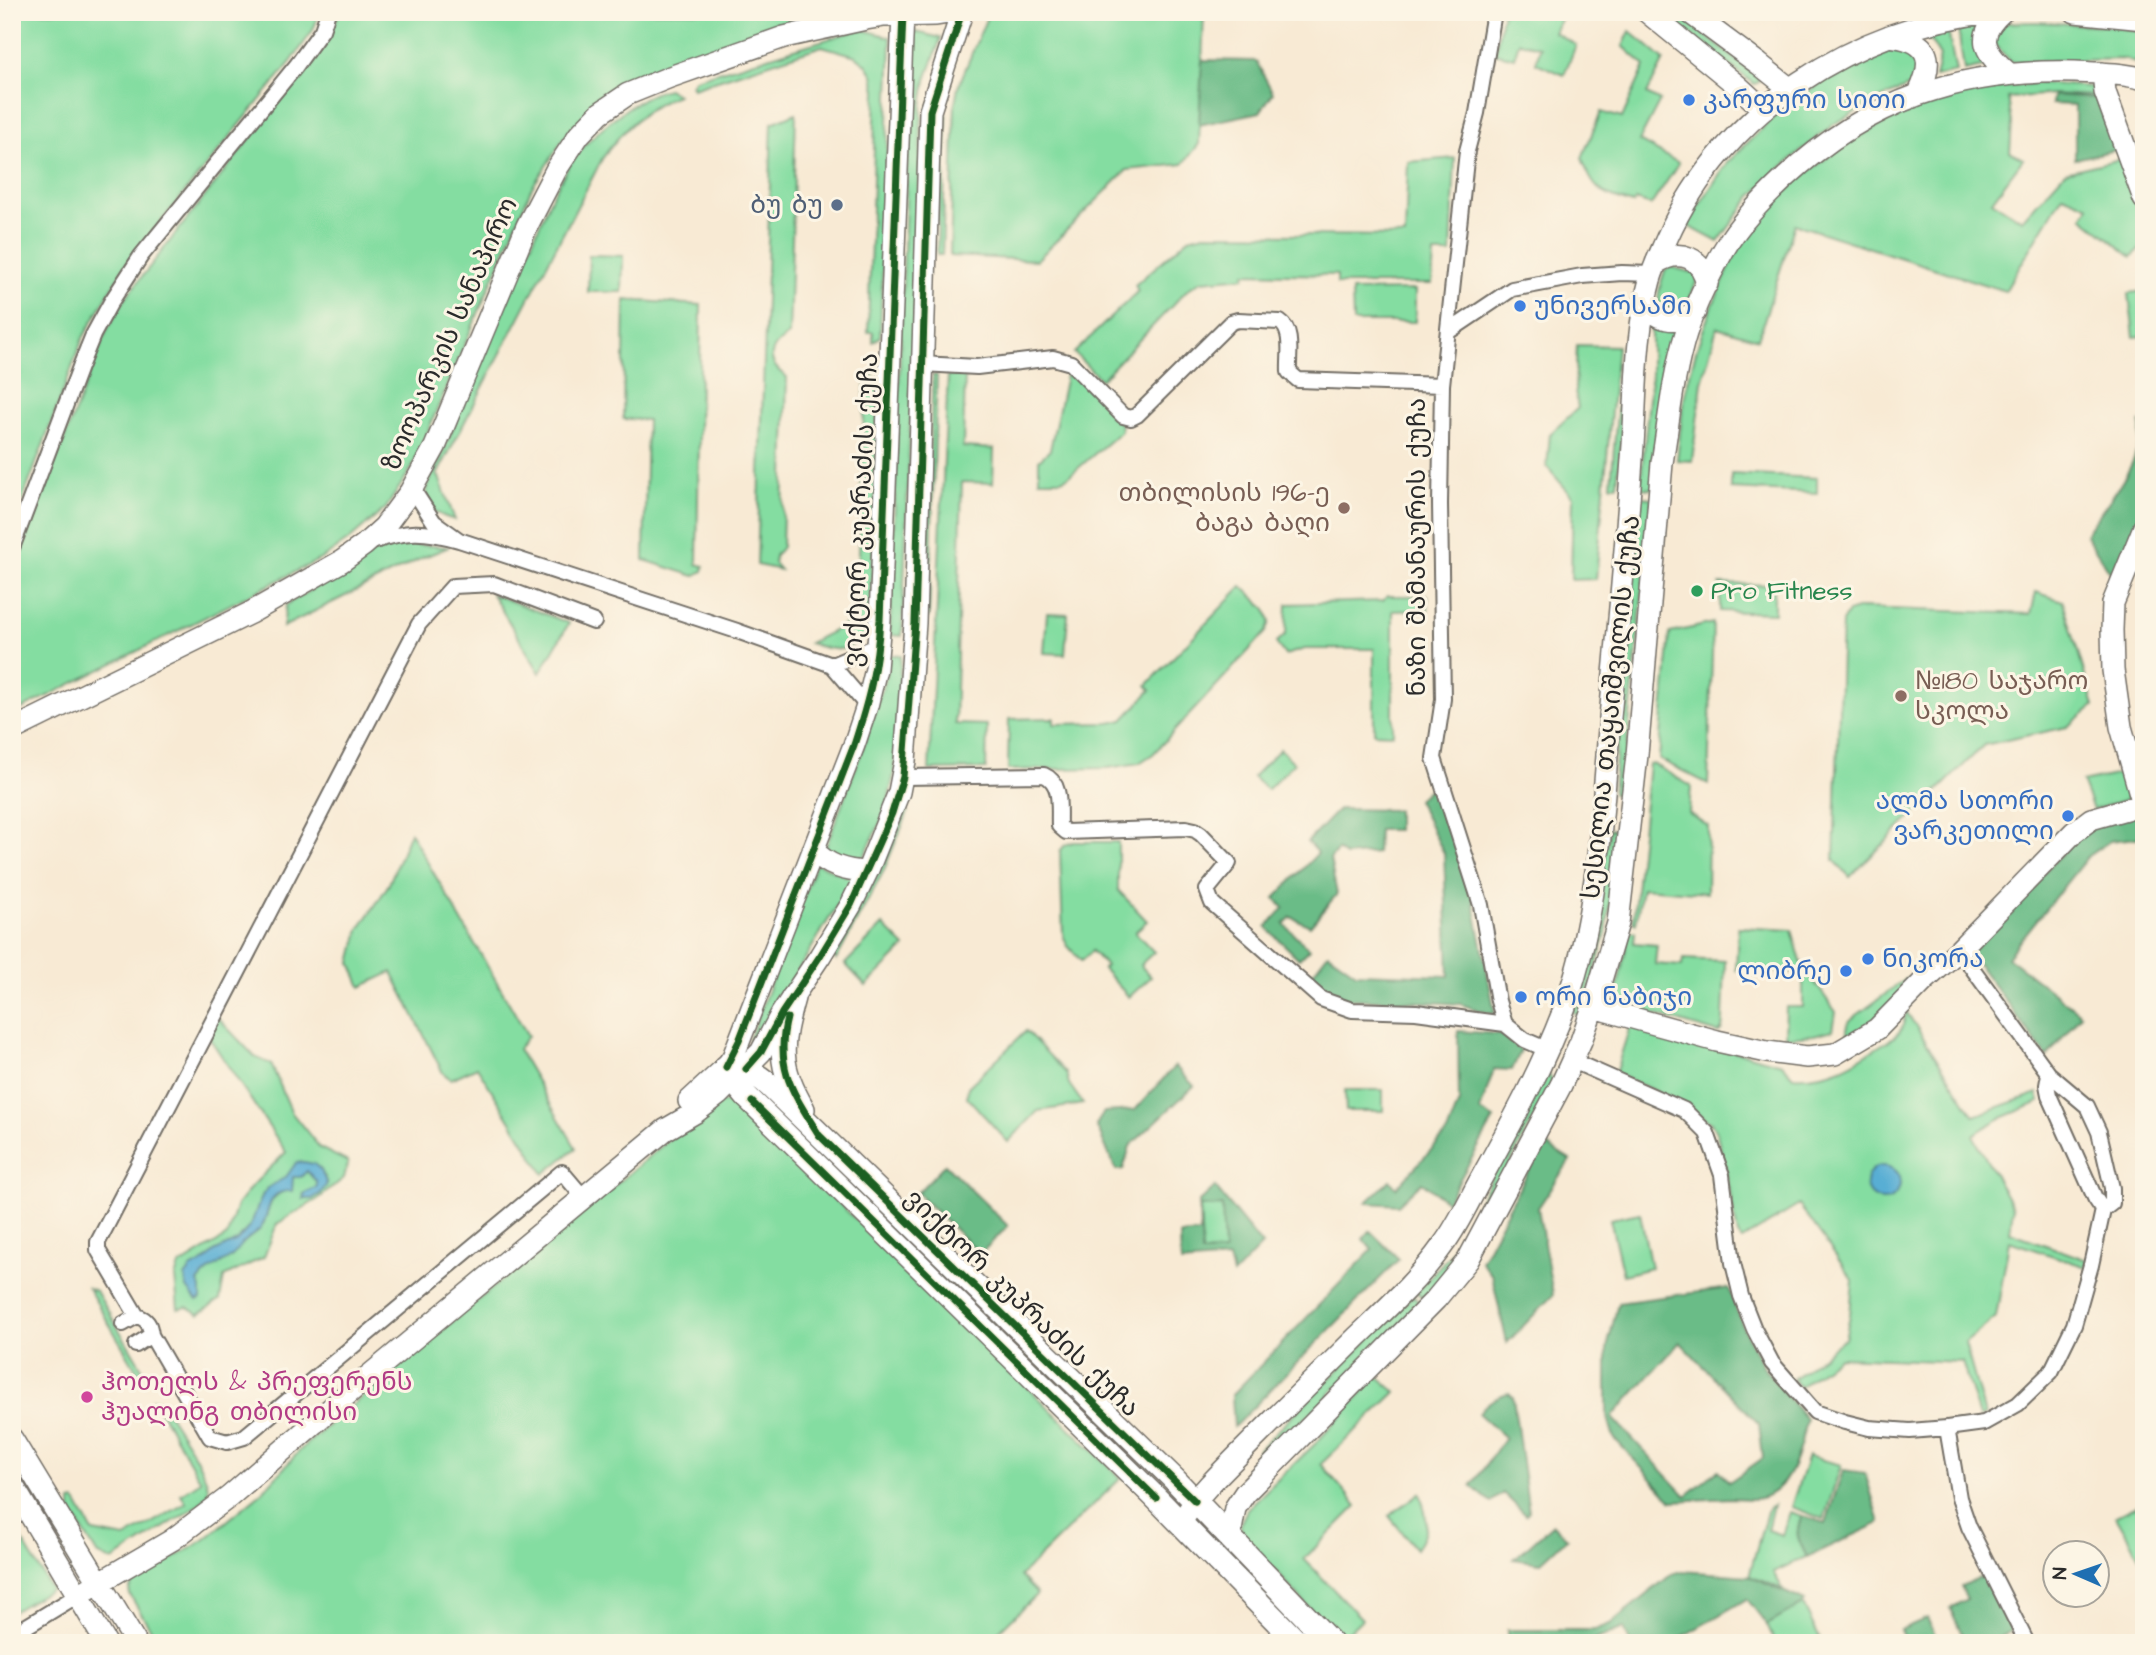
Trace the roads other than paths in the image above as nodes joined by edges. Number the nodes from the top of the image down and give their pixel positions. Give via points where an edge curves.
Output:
1 (328, 12) edge
2 (954, 12) edge
3 (962, 12) edge
4 (1494, 12) edge
5 (1647, 12) edge
6 (1689, 12) edge
7 (1992, 12) edge
8 (2001, 12) edge
9 (2076, 12) edge
10 (903, 14) edge
11 (2144, 19) edge
12 (1888, 36) junction
13 (2008, 73) junction
14 (2103, 73) junction
15 (2144, 79) edge
16 (1789, 88) junction
17 (1919, 93) junction
18 (1763, 109) junction
19 (2144, 199) edge
20 (1654, 269) junction
21 (1707, 284) junction
22 (1645, 301) junction
23 (1695, 312) junction
24 (1448, 332) junction
25 (922, 364) junction
26 (1442, 385) junction
27 (412, 488) junction
28 (2144, 527) edge
29 (459, 540) junction
30 (364, 545) junction
31 (12, 548) edge
32 (594, 622) dead end
33 (913, 644) junction
34 (879, 645) junction
35 (832, 665) junction
36 (867, 706) junction
37 (12, 730) edge
38 (903, 777) junction
39 (1604, 791) junction
40 (1633, 795) junction
41 (2143, 804) edge
42 (1601, 831) junction
43 (1629, 836) junction
44 (813, 850) junction
45 (867, 873) junction
46 (1959, 950) junction
47 (793, 998) junction
48 (1593, 1007) junction
49 (1505, 1024) junction
50 (1544, 1059) junction
51 (1573, 1061) junction
52 (735, 1073) junction
53 (2049, 1074) junction
54 (1560, 1085) junction
55 (819, 1135) junction
56 (584, 1198) junction
57 (2103, 1210) junction
58 (151, 1335) junction
59 (136, 1345) dead end
60 (1947, 1428) junction
61 (12, 1439) edge
62 (1247, 1447) junction
63 (1268, 1469) junction
64 (12, 1484) edge
65 (1195, 1500) junction
66 (1181, 1522) junction
67 (1230, 1536) junction
68 (100, 1582) junction
69 (78, 1595) junction
70 (12, 1635) edge
71 (1327, 1642) edge
72 (106, 1643) edge
73 (136, 1643) edge
74 (1298, 1643) edge
75 (2027, 1643) edge

1 - 31 street via 322,30 296,66 141,256 111,302 80,367
2 - 10 main road, ზოოპარკის სანაპირო
3 - 25 main road, ვიქტორ კუპრაძის ქუჩა via 930,111
4 - 24 street, ნაზი შამანაურის ქუჩა via 1467,151
5 - 18 main road
6 - 16 main road
7 - 12 main road, სესილია თაყაიშვილის ქუჩა via 1952,17
8 - 13 main road via 1990,23 1985,40 1993,60
9 - 11 main road
10 - 27 main road, ზოოპარკის სანაპირო via 765,43 628,94 600,113 556,170 527,226 435,447
10 - 34 main road, ვიქტორ კუპრაძის ქუჩა
12 - 16 main road, სესილია თაყაიშვილის ქუჩა
12 - 17 main road via 1915,41 1927,54 1928,70
13 - 14 main road, სესილია თაყაიშვილის ქუჩა
13 - 17 main road, სესილია თაყაიშვილის ქუჩა
14 - 15 main road, სესილია თაყაიშვილის ქუჩა
14 - 19 main road via 2105,92
16 - 18 main road, სესილია თაყაიშვილის ქუჩა
17 - 21 main road, სესილია თაყაიშვილის ქუჩა via 1847,129 1794,170 1738,229
18 - 20 main road, სესილია თაყაიშვილის ქუჩა via 1705,171 1680,211
20 - 21 main road via 1666,257 1690,258 1699,264
20 - 22 main road, სესილია თაყაიშვილის ქუჩა
20 - 24 street via 1512,289
21 - 23 main road, სესილია თაყაიშვილის ქუჩა
22 - 23 main road via 1654,314 1669,320
22 - 39 main road, სესილია თაყაიშვილის ქუჩა
23 - 40 main road, სესილია თაყაიშვილის ქუჩა via 1680,359 1662,463
24 - 26 street, ნაზი შამანაურის ქუჩა
25 - 26 street via 977,367 1063,359 1123,416 1131,418 1238,320 1284,324 1289,332 1289,372 1298,380
25 - 33 main road, ვიქტორ კუპრაძის ქუჩა
26 - 49 street, ნაზი შამანაურის ქუჩა via 1443,699 1434,758 1481,905
27 - 29 street via 434,522
27 - 30 main road, ზოოპარკის სანაპირო via 384,527
28 - 41 main road via 2113,603 2112,630 2121,727
29 - 30 street via 430,532 394,534
29 - 35 street
30 - 37 main road, ზოოპარკის სანაპირო via 250,613
32 - 58 street via 494,583 453,586 419,624 98,1242 130,1320 144,1318
33 - 34 main road
33 - 38 main road, ვიქტორ კუპრაძის ქუჩა
34 - 35 street
34 - 36 main road, ვიქტორ კუპრაძის ქუჩა
35 - 36 street
36 - 44 main road, ვიქტორ კუპრაძის ქუჩა
38 - 45 main road, ვიქტორ კუპრაძის ქუჩა
38 - 49 street via 1044,775 1054,781 1059,826 1066,832 1195,830 1229,863 1207,890 1212,903 1321,999 1352,1010 1416,1012
39 - 40 main road via 1614,800
39 - 42 main road, სესილია თაყაიშვილის ქუჩა
40 - 43 main road, სესილია თაყაიშვილის ქუჩა
41 - 46 main road via 2091,819 2074,832
42 - 43 main road via 1607,822 1618,819 1627,826
42 - 50 main road, სესილია თაყაიშვილის ქუჩა via 1589,923
43 - 48 main road, სესილია თაყაიშვილის ქუჩა via 1618,923
44 - 45 main road via 837,867
44 - 52 main road, ვიქტორ კუპრაძის ქუჩა via 739,1041
45 - 47 main road, ვიქტორ კუპრაძის ქუჩა
46 - 48 main road via 1877,1029 1835,1054 1766,1052
46 - 53 street
47 - 52 main road, ვიქტორ კუპრაძის ქუჩა via 761,1052
47 - 55 main road via 782,1041 783,1061 791,1088
48 - 51 main road, სესილია თაყაიშვილის ქუჩა
49 - 50 street
50 - 51 main road
50 - 54 main road via 1559,1073
50 - 62 main road, სესილია თაყაიშვილის ქუჩა via 1445,1243 1415,1280
51 - 54 main road, სესილია თაყაიშვილის ქუჩა
51 - 60 street via 1684,1110 1707,1133 1722,1175 1741,1296 1772,1363 1815,1412 1869,1428
52 - 55 main road, ვიქტორ კუპრაძის ქუჩა via 755,1073
52 - 56 main road via 696,1112 665,1130
52 - 66 main road, ვიქტორ კუპრაძის ქუჩა via 746,1096
53 - 57 street via 2049,1095
53 - 57 street via 2087,1106 2099,1132 2112,1188 2112,1203
54 - 63 main road, სესილია თაყაიშვილის ქუჩა via 1468,1260 1436,1299
55 - 65 main road, ვიქტორ კუპრაძის ქუჩა
56 - 58 street via 562,1172 244,1437 227,1442 209,1437
56 - 68 main road via 229,1497 172,1541
57 - 60 street via 2074,1325 2051,1372 2018,1404 1984,1423
58 - 59 street
60 - 75 street via 1969,1527
61 - 68 main road
62 - 63 main road via 1250,1463
62 - 65 main road, სესილია თაყაიშვილის ქუჩა
63 - 67 main road, სესილია თაყაიშვილის ქუჩა via 1240,1500
64 - 69 main road
65 - 66 main road, სესილია თაყაიშვილის ქუჩა
65 - 67 main road, ვიქტორ კუპრაძის ქუჩა
66 - 74 main road, ვიქტორ კუპრაძის ქუჩა
67 - 71 main road, ვიქტორ კუპრაძის ქუჩა
68 - 69 main road
68 - 73 main road
69 - 70 street
69 - 72 main road

